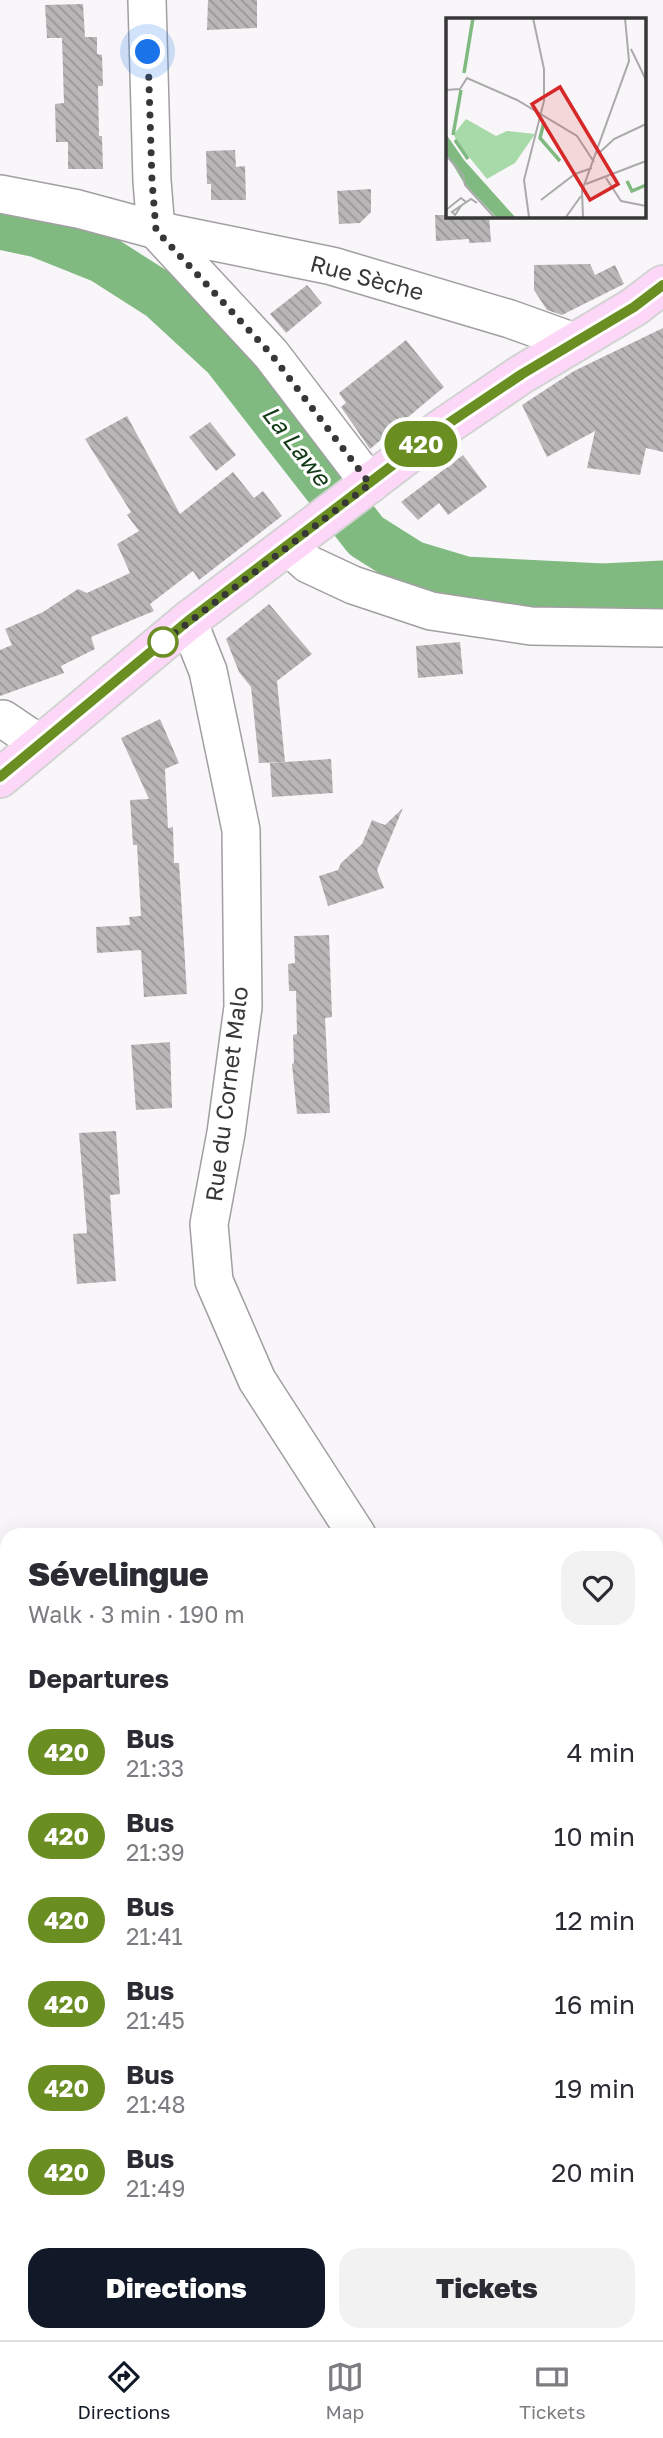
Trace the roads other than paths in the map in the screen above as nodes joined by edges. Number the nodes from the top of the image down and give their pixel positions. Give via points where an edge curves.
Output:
1 (147, 0) edge
2 (0, 194) edge
3 (156, 230) junction
4 (663, 285) edge
5 (573, 342) junction
6 (365, 488) junction
7 (301, 536) junction
8 (188, 621) junction
9 (663, 628) edge
10 (0, 720) edge
11 (40, 744) junction
12 (0, 778) edge
13 (352, 1528) edge

1 - 3 street
2 - 3 street, Rue Sèche
3 - 5 street, Rue Sèche via 332,266
3 - 6 street via 271,354
4 - 5 main road
5 - 6 main road via 440,429
6 - 7 main road
7 - 8 main road
7 - 9 street via 308,564 353,585 431,611 531,626
8 - 11 main road
8 - 13 street, Rue du Cornet Malo via 208,671 241,830 243,1007 209,1224 214,1281 257,1380
10 - 11 street
11 - 12 main road

